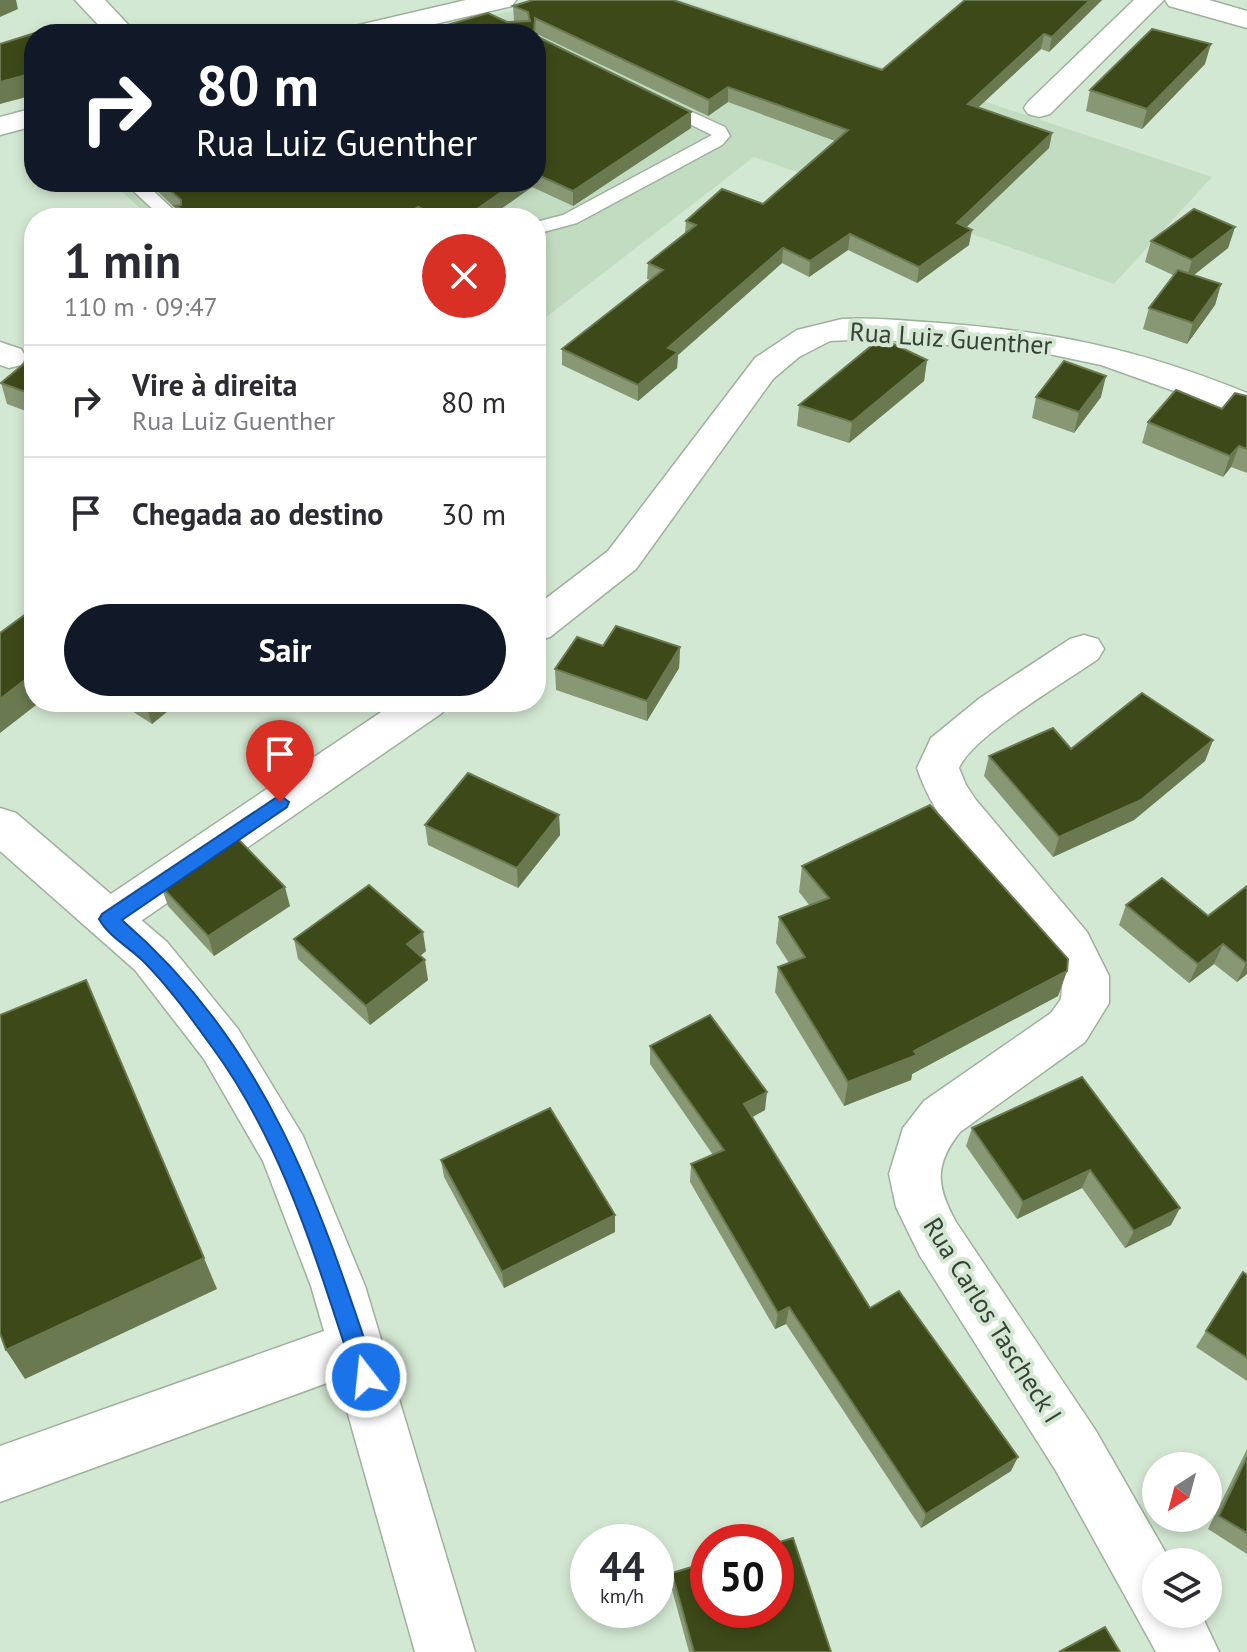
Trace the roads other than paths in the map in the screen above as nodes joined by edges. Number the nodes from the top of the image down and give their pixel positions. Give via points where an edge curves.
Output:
1 (89, 0) edge
2 (1150, 0) edge
3 (1179, 0) edge
4 (497, 10) edge
5 (1247, 20) edge
6 (113, 24) edge
7 (396, 24) edge
8 (648, 97) edge
9 (1039, 108) dead end
10 (24, 120) edge
11 (0, 126) edge
12 (144, 192) edge
13 (162, 208) edge
14 (546, 225) edge
15 (1247, 406) edge
16 (546, 619) edge
17 (1084, 649) dead end
18 (412, 712) edge
19 (0, 825) edge
20 (109, 919) junction
21 (357, 1346) junction
22 (0, 1474) edge
23 (1142, 1569) edge
24 (1175, 1628) edge
25 (445, 1652) edge
26 (1189, 1652) edge

1 - 6 street
2 - 9 street
3 - 5 street
4 - 7 street via 465,7
8 - 14 lane via 721,136 570,219
10 - 11 street
12 - 13 lane
15 - 16 street, Rua Luiz Guenther via 1146,367 1067,347 879,330 816,334 777,355 761,371 622,560
17 - 23 street, Rua Carlos Tascheck I via 995,709 946,749 938,768 961,812 1073,948 1086,977 1087,1003 1072,1026 974,1091 941,1120 921,1144 914,1173 920,1204 941,1242 1076,1452
18 - 20 street
19 - 20 street
20 - 21 street via 183,993 253,1094 314,1222
21 - 22 street
21 - 25 street
24 - 26 street

